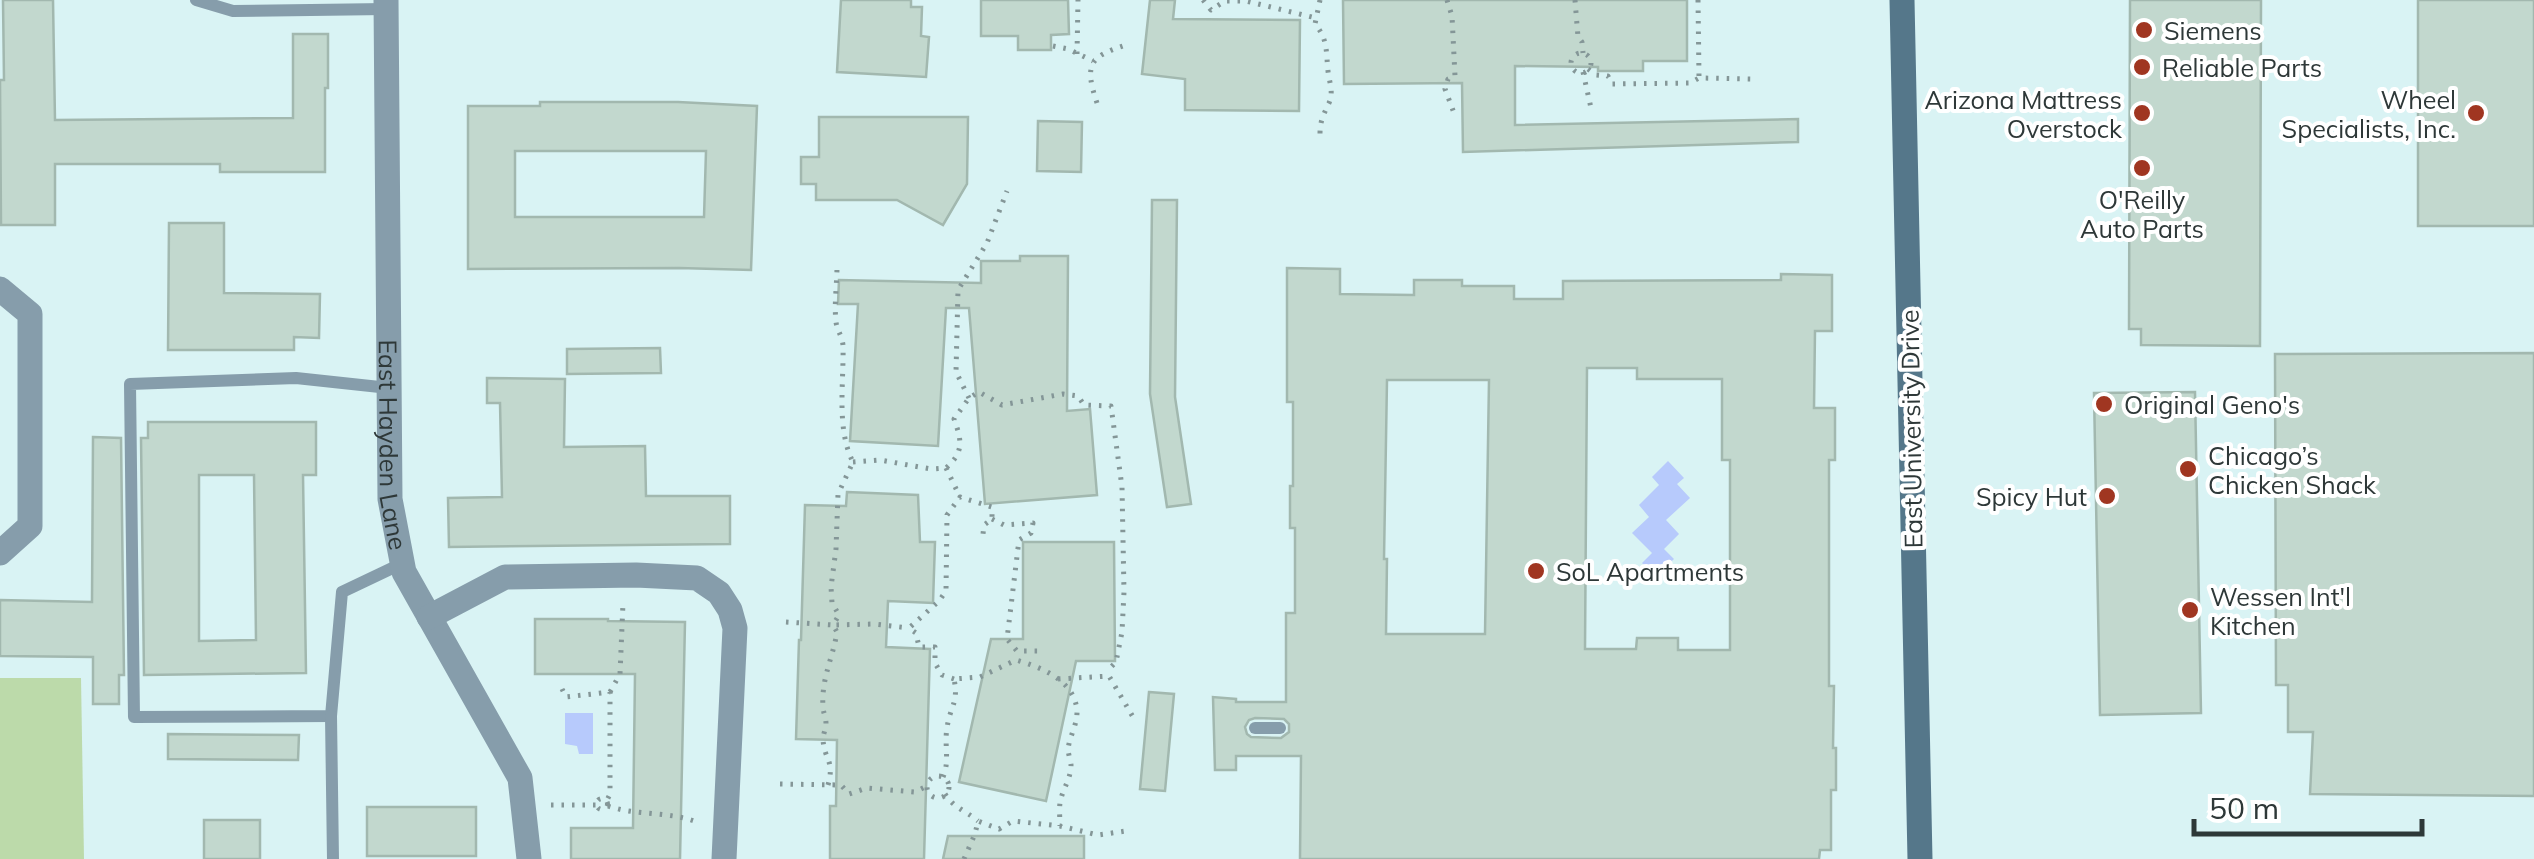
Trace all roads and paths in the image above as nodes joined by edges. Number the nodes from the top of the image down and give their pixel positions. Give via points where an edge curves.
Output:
1 (196, 0) edge
2 (1078, 0) edge
3 (1203, 0) edge
4 (1320, 0) edge
5 (1447, 0) edge
6 (1576, 0) edge
7 (1698, 0) edge
8 (1902, 0) edge
9 (386, 4) edge
10 (1316, 18) junction
11 (1129, 44) dead end
12 (1053, 46) dead end
13 (1583, 53) junction
14 (1077, 54) junction
15 (1094, 61) junction
16 (1586, 71) junction
17 (1699, 78) junction
18 (1753, 79) dead end
19 (1096, 102) dead end
20 (1592, 108) dead end
21 (1454, 113) dead end
22 (1320, 134) dead end
23 (1007, 191) dead end
24 (837, 266) dead end
25 (0, 288) edge
26 (389, 388) junction
27 (969, 398) junction
28 (853, 462) junction
29 (946, 468) junction
30 (960, 497) junction
31 (992, 519) junction
32 (983, 534) dead end
33 (0, 553) edge
34 (402, 563) junction
35 (622, 576) junction
36 (429, 617) junction
37 (786, 622) dead end
38 (834, 625) junction
39 (909, 628) junction
40 (1018, 651) junction
41 (1044, 651) dead end
42 (1016, 660) junction
43 (1098, 666) dead end
44 (1109, 673) junction
45 (954, 678) junction
46 (1058, 678) junction
47 (562, 689) dead end
48 (610, 692) junction
49 (332, 716) junction
50 (1133, 716) dead end
51 (1255, 728) dead end
52 (1280, 728) dead end
53 (943, 778) junction
54 (780, 784) dead end
55 (828, 785) junction
56 (927, 786) junction
57 (945, 794) junction
58 (608, 803) junction
59 (551, 805) dead end
60 (978, 822) junction
61 (1060, 826) junction
62 (1126, 831) dead end
63 (724, 846) edge
64 (333, 859) edge
65 (529, 859) edge
66 (964, 859) edge
67 (1920, 859) edge

1 - 9 lane via 233,11
2 - 14 path
3 - 10 path via 1211,10 1224,1 1246,2
4 - 10 path
5 - 21 path via 1455,76 1445,89
6 - 13 path
7 - 17 path
8 - 67 main road, East University Drive
9 - 26 street, East Hayden Lane
10 - 22 path via 1332,84
11 - 15 path
12 - 14 path
13 - 16 path via 1590,60
13 - 16 path via 1570,61 1573,70
14 - 15 path
15 - 19 path via 1090,82
16 - 17 path via 1608,76 1612,84 1690,84
16 - 20 path
17 - 18 path
23 - 27 path via 987,243 958,290 956,372
24 - 28 path via 842,426
25 - 33 street via 30,314 30,526
26 - 34 street, East Hayden Lane via 390,499
26 - 49 lane via 296,378 130,384 134,717
27 - 29 path via 954,420 961,438 957,458
27 - 44 path via 979,392 1002,405 1063,394 1078,396 1084,405 1111,406 1122,487 1124,592 1122,632
28 - 29 path
28 - 38 path via 838,494
29 - 30 path
30 - 31 path via 992,507
30 - 39 path via 947,516 946,591
31 - 32 path
31 - 40 path via 1004,525 1032,522 1031,533 1020,540 1013,579 1007,639
34 - 36 street, East Hayden Lane
34 - 49 lane via 342,592
35 - 36 street via 505,577
35 - 48 path via 620,674
35 - 63 street via 697,578 730,610 735,628
36 - 65 street, East Hayden Lane via 520,778
37 - 38 path
38 - 39 path
38 - 55 path via 823,708
39 - 45 path via 919,647 935,647 942,675
40 - 41 path
40 - 42 path
42 - 45 path via 980,677
42 - 46 path
43 - 44 path
44 - 46 path
44 - 50 path
45 - 53 path via 958,694 947,725
46 - 61 path via 1077,709
47 - 48 path via 566,697
48 - 58 path
49 - 64 lane
51 - 52 lane
53 - 56 path via 933,777
53 - 57 path
54 - 55 path
55 - 56 path via 841,785 849,794
56 - 57 path via 935,797
57 - 60 path
58 - 59 path
58 - 63 path via 626,812 681,816
60 - 61 path
60 - 66 path
61 - 62 path via 1098,835

